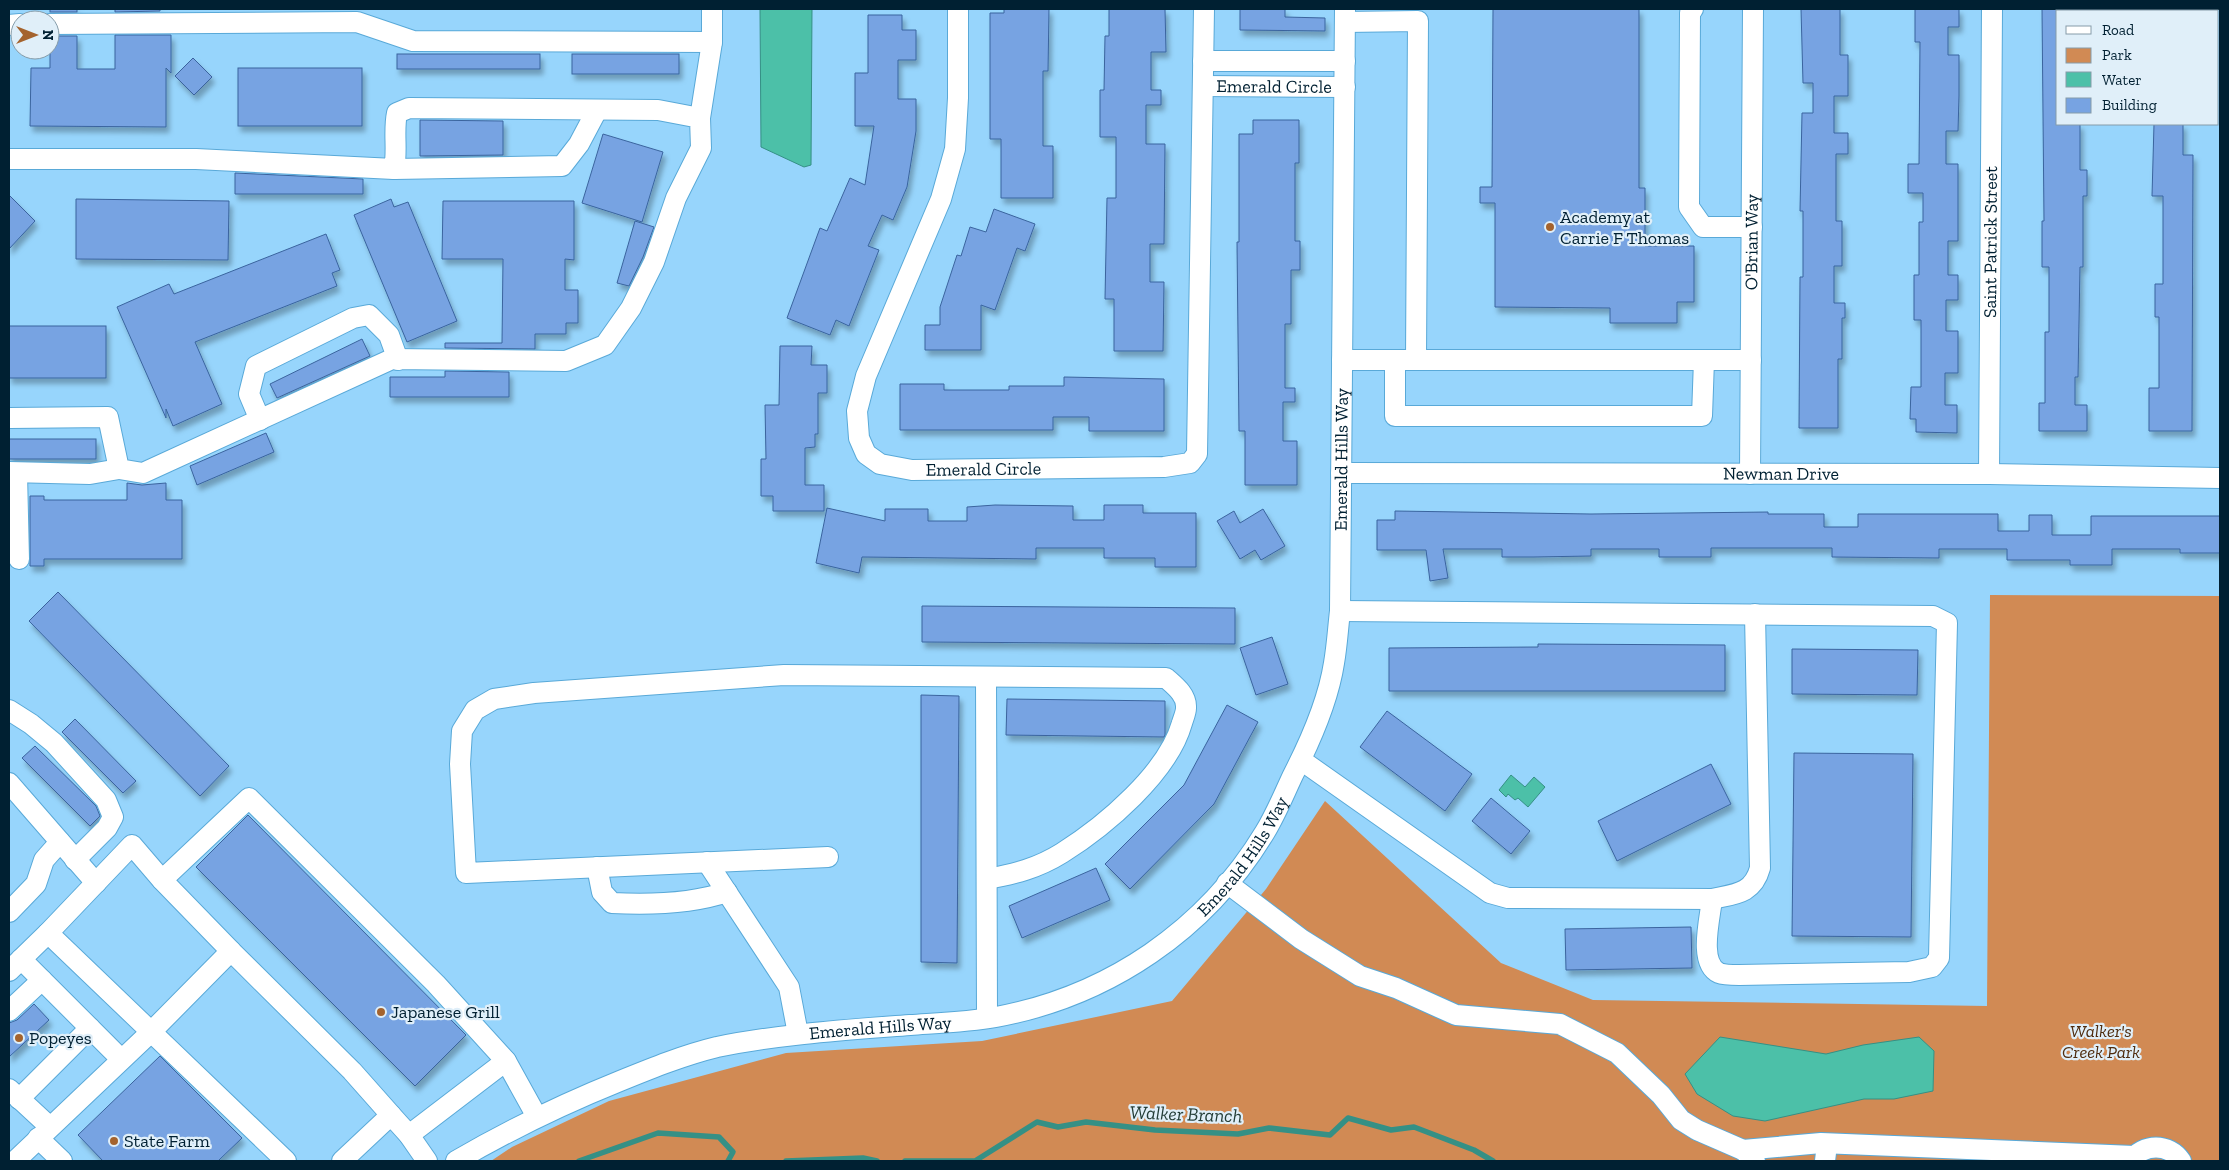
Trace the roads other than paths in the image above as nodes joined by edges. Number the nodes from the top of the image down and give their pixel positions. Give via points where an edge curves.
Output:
1 (712, 9) edge
2 (958, 9) edge
3 (1204, 9) edge
4 (1693, 9) edge
5 (1753, 9) edge
6 (1992, 9) edge
7 (1345, 15) edge
8 (192, 16) edge
9 (354, 16) edge
10 (60, 23) edge
11 (712, 42) junction
12 (1203, 61) junction
13 (1345, 61) junction
14 (1203, 86) junction
15 (1345, 87) junction
16 (597, 110) junction
17 (700, 118) junction
18 (9, 159) edge
19 (394, 169) junction
20 (1752, 227) junction
21 (398, 360) junction
22 (1342, 360) junction
23 (1395, 360) junction
24 (1416, 360) junction
25 (1704, 360) junction
26 (1751, 360) junction
27 (9, 418) edge
28 (260, 420) junction
29 (118, 469) junction
30 (13, 473) edge
31 (1341, 474) junction
32 (1750, 474) junction
33 (1989, 474) junction
34 (2220, 478) edge
35 (18, 559) dead end
36 (1340, 611) junction
37 (1756, 614) junction
38 (986, 678) junction
39 (9, 710) edge
40 (1300, 760) junction
41 (9, 783) edge
42 (60, 842) junction
43 (828, 857) dead end
44 (75, 860) junction
45 (707, 862) junction
46 (597, 867) junction
47 (987, 879) junction
48 (162, 880) junction
49 (96, 883) junction
50 (1227, 884) junction
51 (727, 892) junction
52 (1712, 899) junction
53 (9, 912) edge
54 (48, 933) junction
55 (231, 950) junction
56 (15, 965) edge
57 (42, 980) junction
58 (9, 1011) edge
59 (987, 1018) junction
60 (90, 1028) junction
61 (151, 1032) junction
62 (798, 1034) junction
63 (121, 1059) junction
64 (506, 1061) junction
65 (14, 1094) edge
66 (391, 1115) junction
67 (537, 1117) junction
68 (44, 1133) junction
69 (409, 1135) junction
70 (1826, 1152) edge
71 (1749, 1156) edge
72 (2005, 1156) edge
73 (2133, 1159) edge
74 (15, 1161) edge
75 (62, 1161) edge
76 (286, 1161) edge
77 (342, 1161) edge
78 (427, 1161) edge
79 (456, 1161) edge
80 (2182, 1161) edge

1 - 11 street
2 - 14 street, Emerald Circle via 955,149 941,199 866,376 857,411 859,438 866,454 880,464 912,470 1164,467 1190,463 1197,454 1199,437
3 - 12 street, Emerald Circle
4 - 20 street via 1690,13 1689,207 1703,227
5 - 20 street, O'Brian Way
6 - 33 street, Saint Patrick Street
7 - 13 street, Emerald Hills Way
7 - 24 street via 1418,21
8 - 9 street
8 - 10 street
9 - 11 street via 413,41
11 - 17 street
12 - 13 street
12 - 14 street, Emerald Circle
13 - 15 street, Emerald Hills Way
14 - 15 street, Emerald Circle
15 - 22 street, Emerald Hills Way
16 - 17 street via 658,110
16 - 19 street via 579,144 562,166
16 - 19 street via 409,108 397,113
17 - 21 street via 701,148 676,198 654,262 631,308 605,345 566,361
18 - 19 street via 196,159
20 - 26 street, O'Brian Way
21 - 28 street
21 - 28 street via 389,335 369,315 353,318 256,366 249,394
22 - 23 street
22 - 31 street, Emerald Hills Way
23 - 24 street
23 - 25 street via 1394,416 1543,417 1702,416
24 - 25 street
25 - 26 street
26 - 32 street, O'Brian Way
27 - 29 street via 108,417
28 - 29 street via 143,473
29 - 30 street via 90,474
30 - 35 street
31 - 32 street, Newman Drive
31 - 36 street, Emerald Hills Way
32 - 33 street, Newman Drive
33 - 34 street, Newman Drive
36 - 37 street
36 - 40 street, Emerald Hills Way via 1334,664 1322,709
37 - 52 street via 1760,868 1753,885 1741,892
37 - 52 street via 1933,616 1947,623 1939,958 1932,967 1909,972 1720,974 1710,967 1706,955
38 - 46 street via 784,675 534,693 494,699 475,710 462,731 460,764 466,873
38 - 47 street
38 - 47 street via 1166,678 1180,689 1187,708 1178,736 1150,778 1110,818 1061,853 1030,869
39 - 44 street via 54,743 106,800 112,818 107,828
40 - 50 street, Emerald Hills Way via 1267,830
40 - 52 street via 1490,893 1508,898
41 - 42 street
42 - 44 street
42 - 53 street via 44,860 36,884
43 - 45 street
44 - 49 street
45 - 46 street
45 - 51 street
46 - 51 street via 602,892 612,903 705,899
47 - 59 street
48 - 49 street via 132,846
48 - 55 street
48 - 64 street via 249,798 436,984
49 - 54 street
50 - 59 street, Emerald Hills Way via 1188,926 1118,974 1043,1007
50 - 71 street via 1302,939 1360,976 1456,1014 1560,1024 1617,1053 1661,1095 1681,1120
51 - 62 street via 788,987
54 - 56 street
54 - 61 street
55 - 61 street
55 - 66 street via 352,1071
56 - 57 street
57 - 58 street
57 - 60 street
59 - 62 street, Emerald Hills Way
60 - 63 street
60 - 65 street
61 - 63 street
61 - 76 street
62 - 67 street, Emerald Hills Way via 717,1048 667,1061
63 - 68 street
64 - 67 street
64 - 69 street
65 - 68 street
66 - 69 street
66 - 77 street
67 - 79 street, Emerald Hills Way
68 - 74 street
68 - 75 street
69 - 78 street
70 - 71 street
70 - 72 street
72 - 73 street
73 - 80 street via 2144,1150 2156,1147 2168,1149

